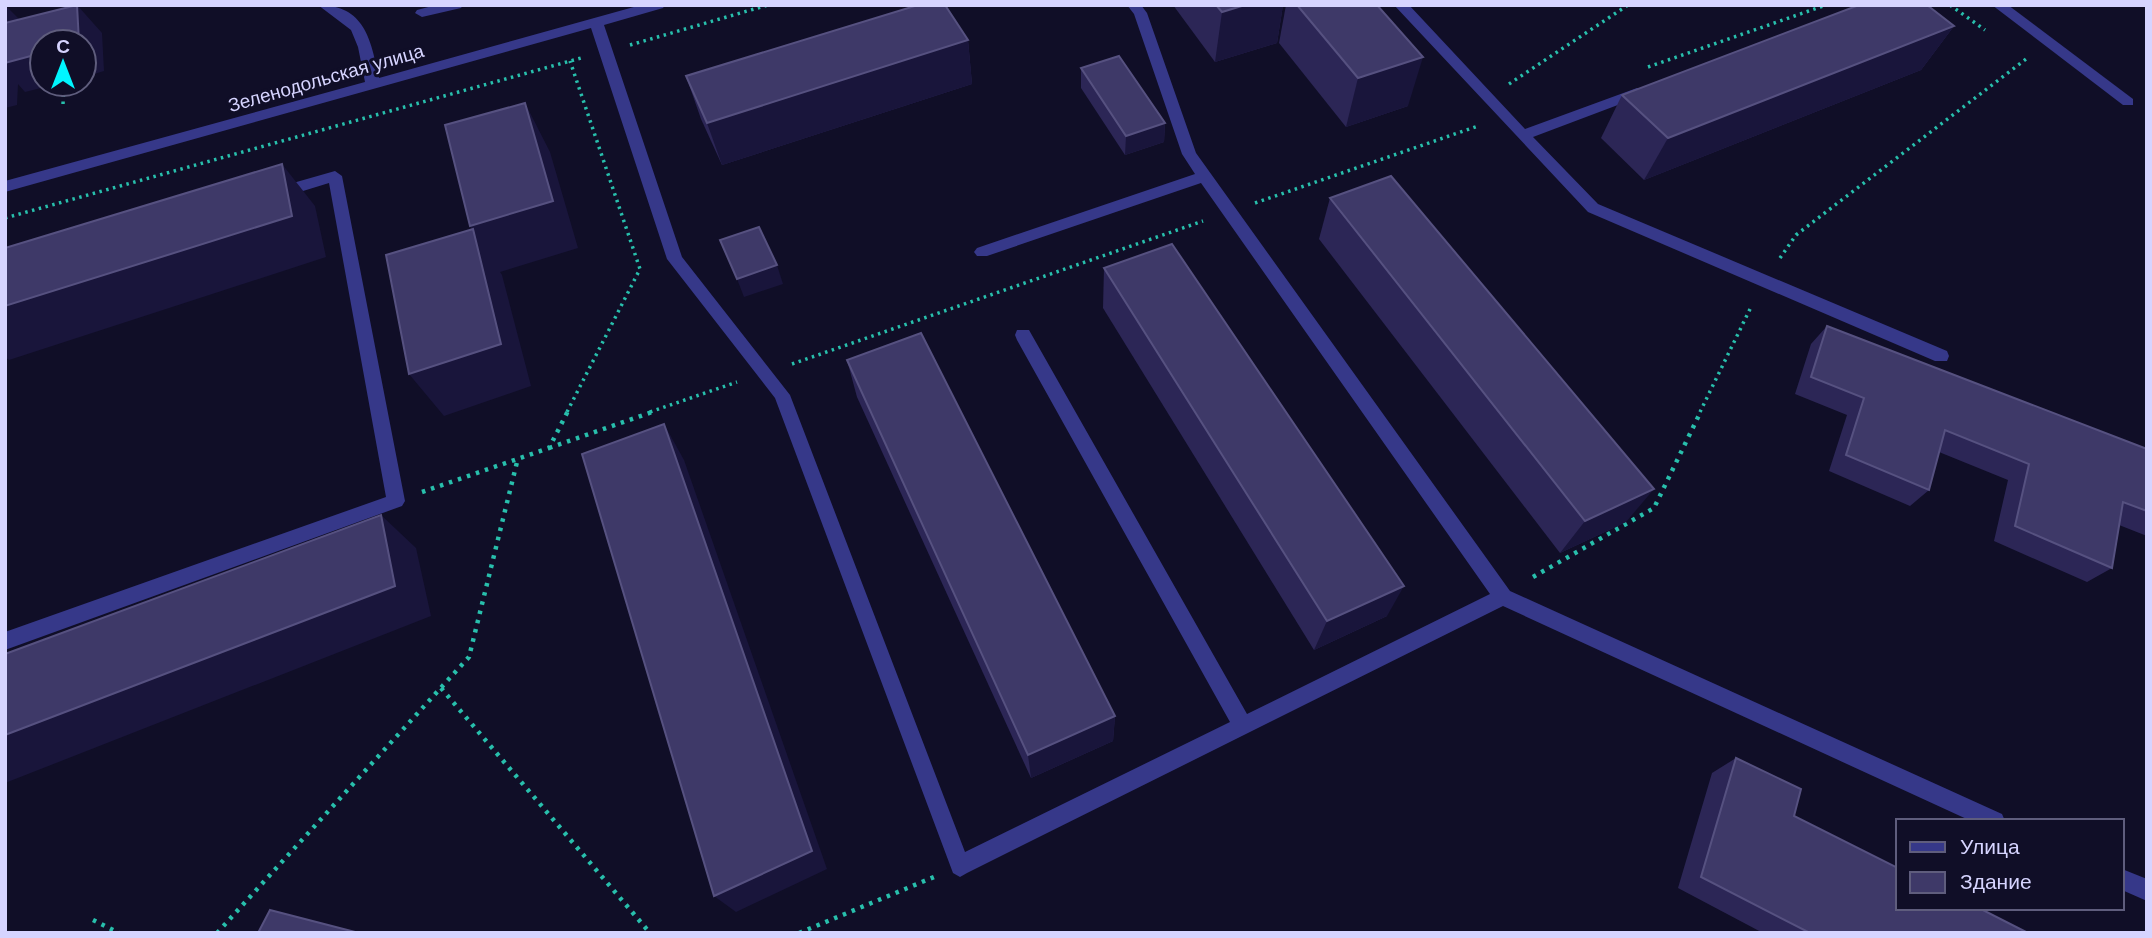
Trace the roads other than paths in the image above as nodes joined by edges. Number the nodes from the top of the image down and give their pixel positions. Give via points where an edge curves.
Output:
1 (325, 5) edge
2 (456, 5) edge
3 (658, 5) edge
4 (1134, 5) edge
5 (1401, 5) edge
6 (1999, 5) edge
7 (422, 13) dead end
8 (596, 22) junction
9 (373, 85) junction
10 (1652, 87) edge
11 (2128, 102) dead end
12 (1523, 135) junction
13 (1205, 176) junction
14 (5, 187) edge
15 (256, 200) edge
16 (982, 252) dead end
17 (1023, 335) dead end
18 (1941, 356) dead end
19 (1503, 597) junction
20 (5, 641) edge
21 (1243, 726) junction
22 (1990, 819) edge
23 (2124, 880) edge
24 (2147, 890) edge

1 - 9 street via 342,12 361,30
2 - 7 street
3 - 8 street, Зеленодольская улица
4 - 13 street via 1189,154
5 - 12 street
6 - 11 street
8 - 9 street, Зеленодольская улица
8 - 21 street via 674,259 782,395 960,866
9 - 14 street, Зеленодольская улица
10 - 12 street
12 - 18 street via 1593,208
13 - 16 street
13 - 19 street
15 - 20 street via 335,176 396,500
17 - 21 street
19 - 21 street
19 - 22 street
23 - 24 street

